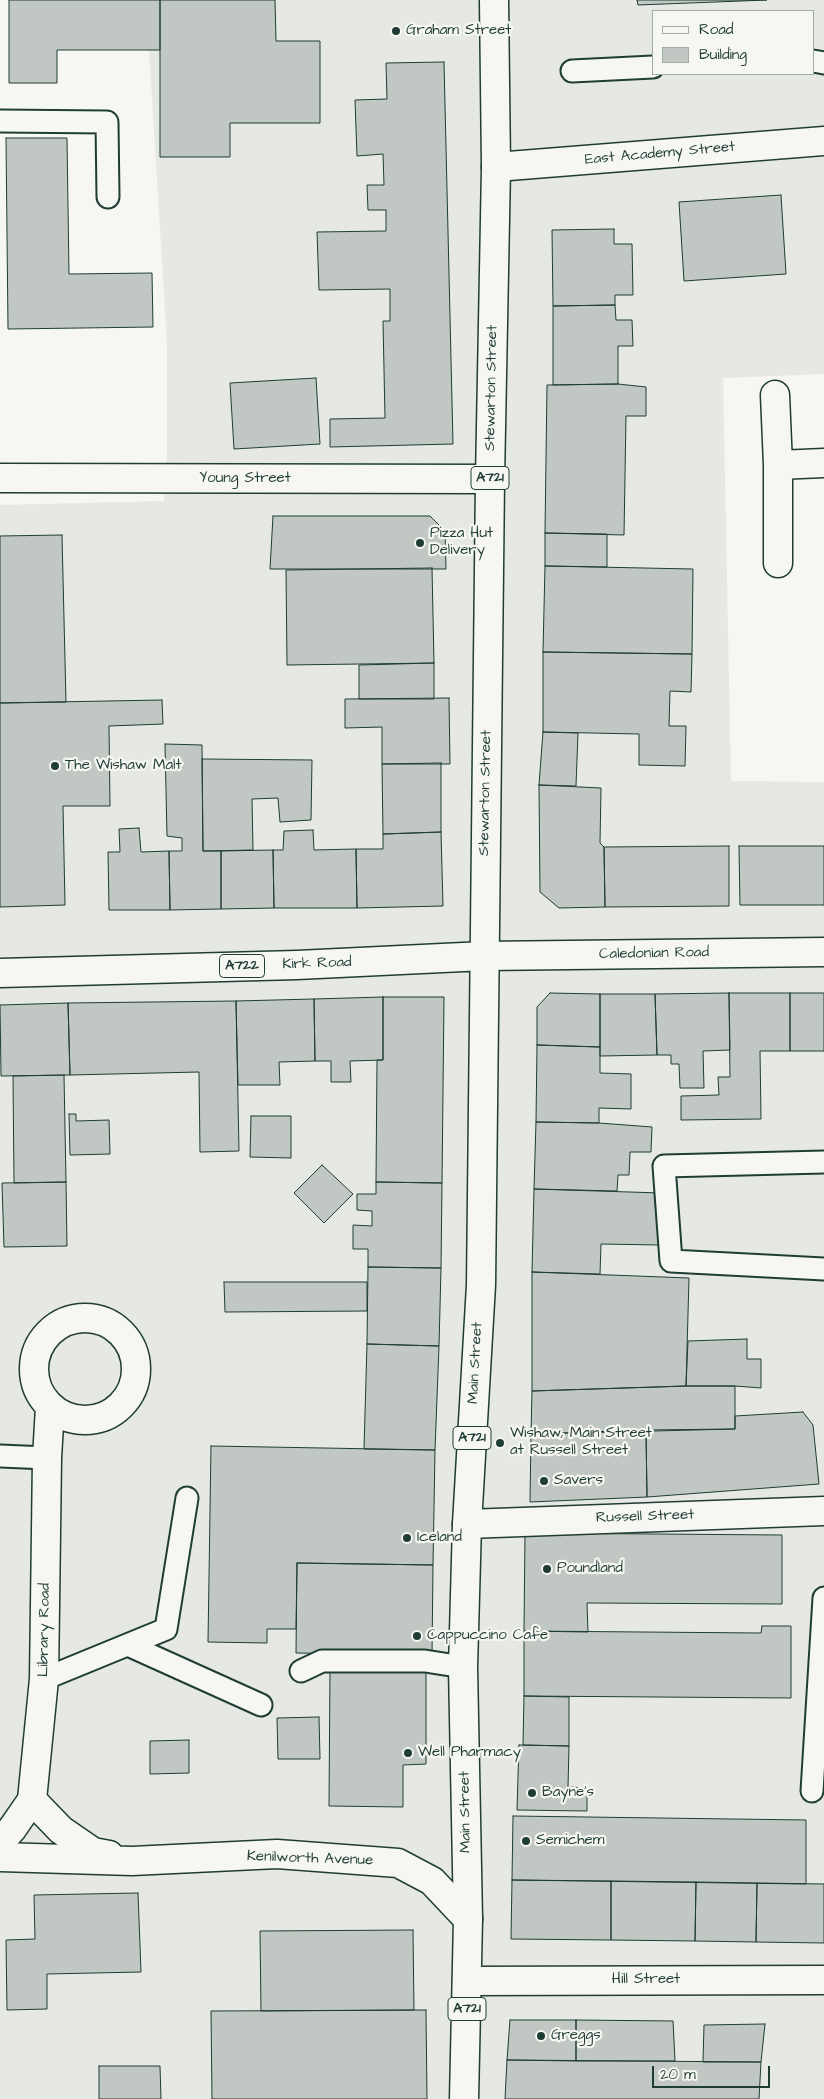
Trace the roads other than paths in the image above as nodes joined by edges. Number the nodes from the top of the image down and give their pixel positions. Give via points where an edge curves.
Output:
1 (494, 0) edge
2 (652, 67) edge
3 (572, 71) dead end
4 (0, 121) edge
5 (824, 141) edge
6 (496, 167) junction
7 (108, 197) dead end
8 (775, 395) dead end
9 (824, 464) edge
10 (778, 465) junction
11 (0, 478) edge
12 (490, 479) junction
13 (778, 563) dead end
14 (824, 952) edge
15 (484, 956) junction
16 (0, 973) edge
17 (824, 1162) edge
18 (824, 1269) edge
19 (50, 1407) dead end
20 (0, 1456) edge
21 (47, 1458) junction
22 (187, 1498) dead end
23 (824, 1511) edge
24 (467, 1524) junction
25 (824, 1598) edge
26 (128, 1645) junction
27 (463, 1667) junction
28 (301, 1671) dead end
29 (44, 1679) junction
30 (261, 1706) dead end
31 (812, 1791) dead end
32 (32, 1800) junction
33 (0, 1842) edge
34 (0, 1857) edge
35 (132, 1861) junction
36 (468, 1919) junction
37 (824, 1980) edge
38 (468, 1981) junction
39 (464, 2099) edge

1 - 6 main road, Stewarton Street / A721
2 - 3 lane
4 - 7 lane via 107,122
5 - 6 main road, East Academy Street
6 - 12 main road, Stewarton Street / A721
8 - 10 main road
9 - 10 main road
10 - 13 main road
11 - 12 main road, Young Street
12 - 15 main road, Stewarton Street / A721
14 - 15 main road, Caledonian Road
15 - 16 main road, Kirk Road / A722
15 - 24 main road, Main Street / A721 via 480,1285
17 - 18 lane via 664,1166 670,1261
19 - 21 main road, Library Road
20 - 21 lane
21 - 29 main road, Library Road
22 - 26 lane via 166,1629
23 - 24 main road, Russell Street
24 - 27 main road, Main Street / A721
25 - 31 lane
26 - 29 lane
26 - 30 lane
27 - 28 lane via 425,1660 322,1661
27 - 36 main road, Main Street / A721
29 - 32 main road, Library Road
32 - 33 main road, Library Road
32 - 35 main road, Kenilworth Avenue via 61,1830 92,1852
34 - 35 main road, Kenilworth Avenue
35 - 36 main road, Kenilworth Avenue via 277,1854 398,1863 432,1881
36 - 38 main road, Main Street / A721
37 - 38 main road, Hill Street
38 - 39 main road, Main Street / A721

